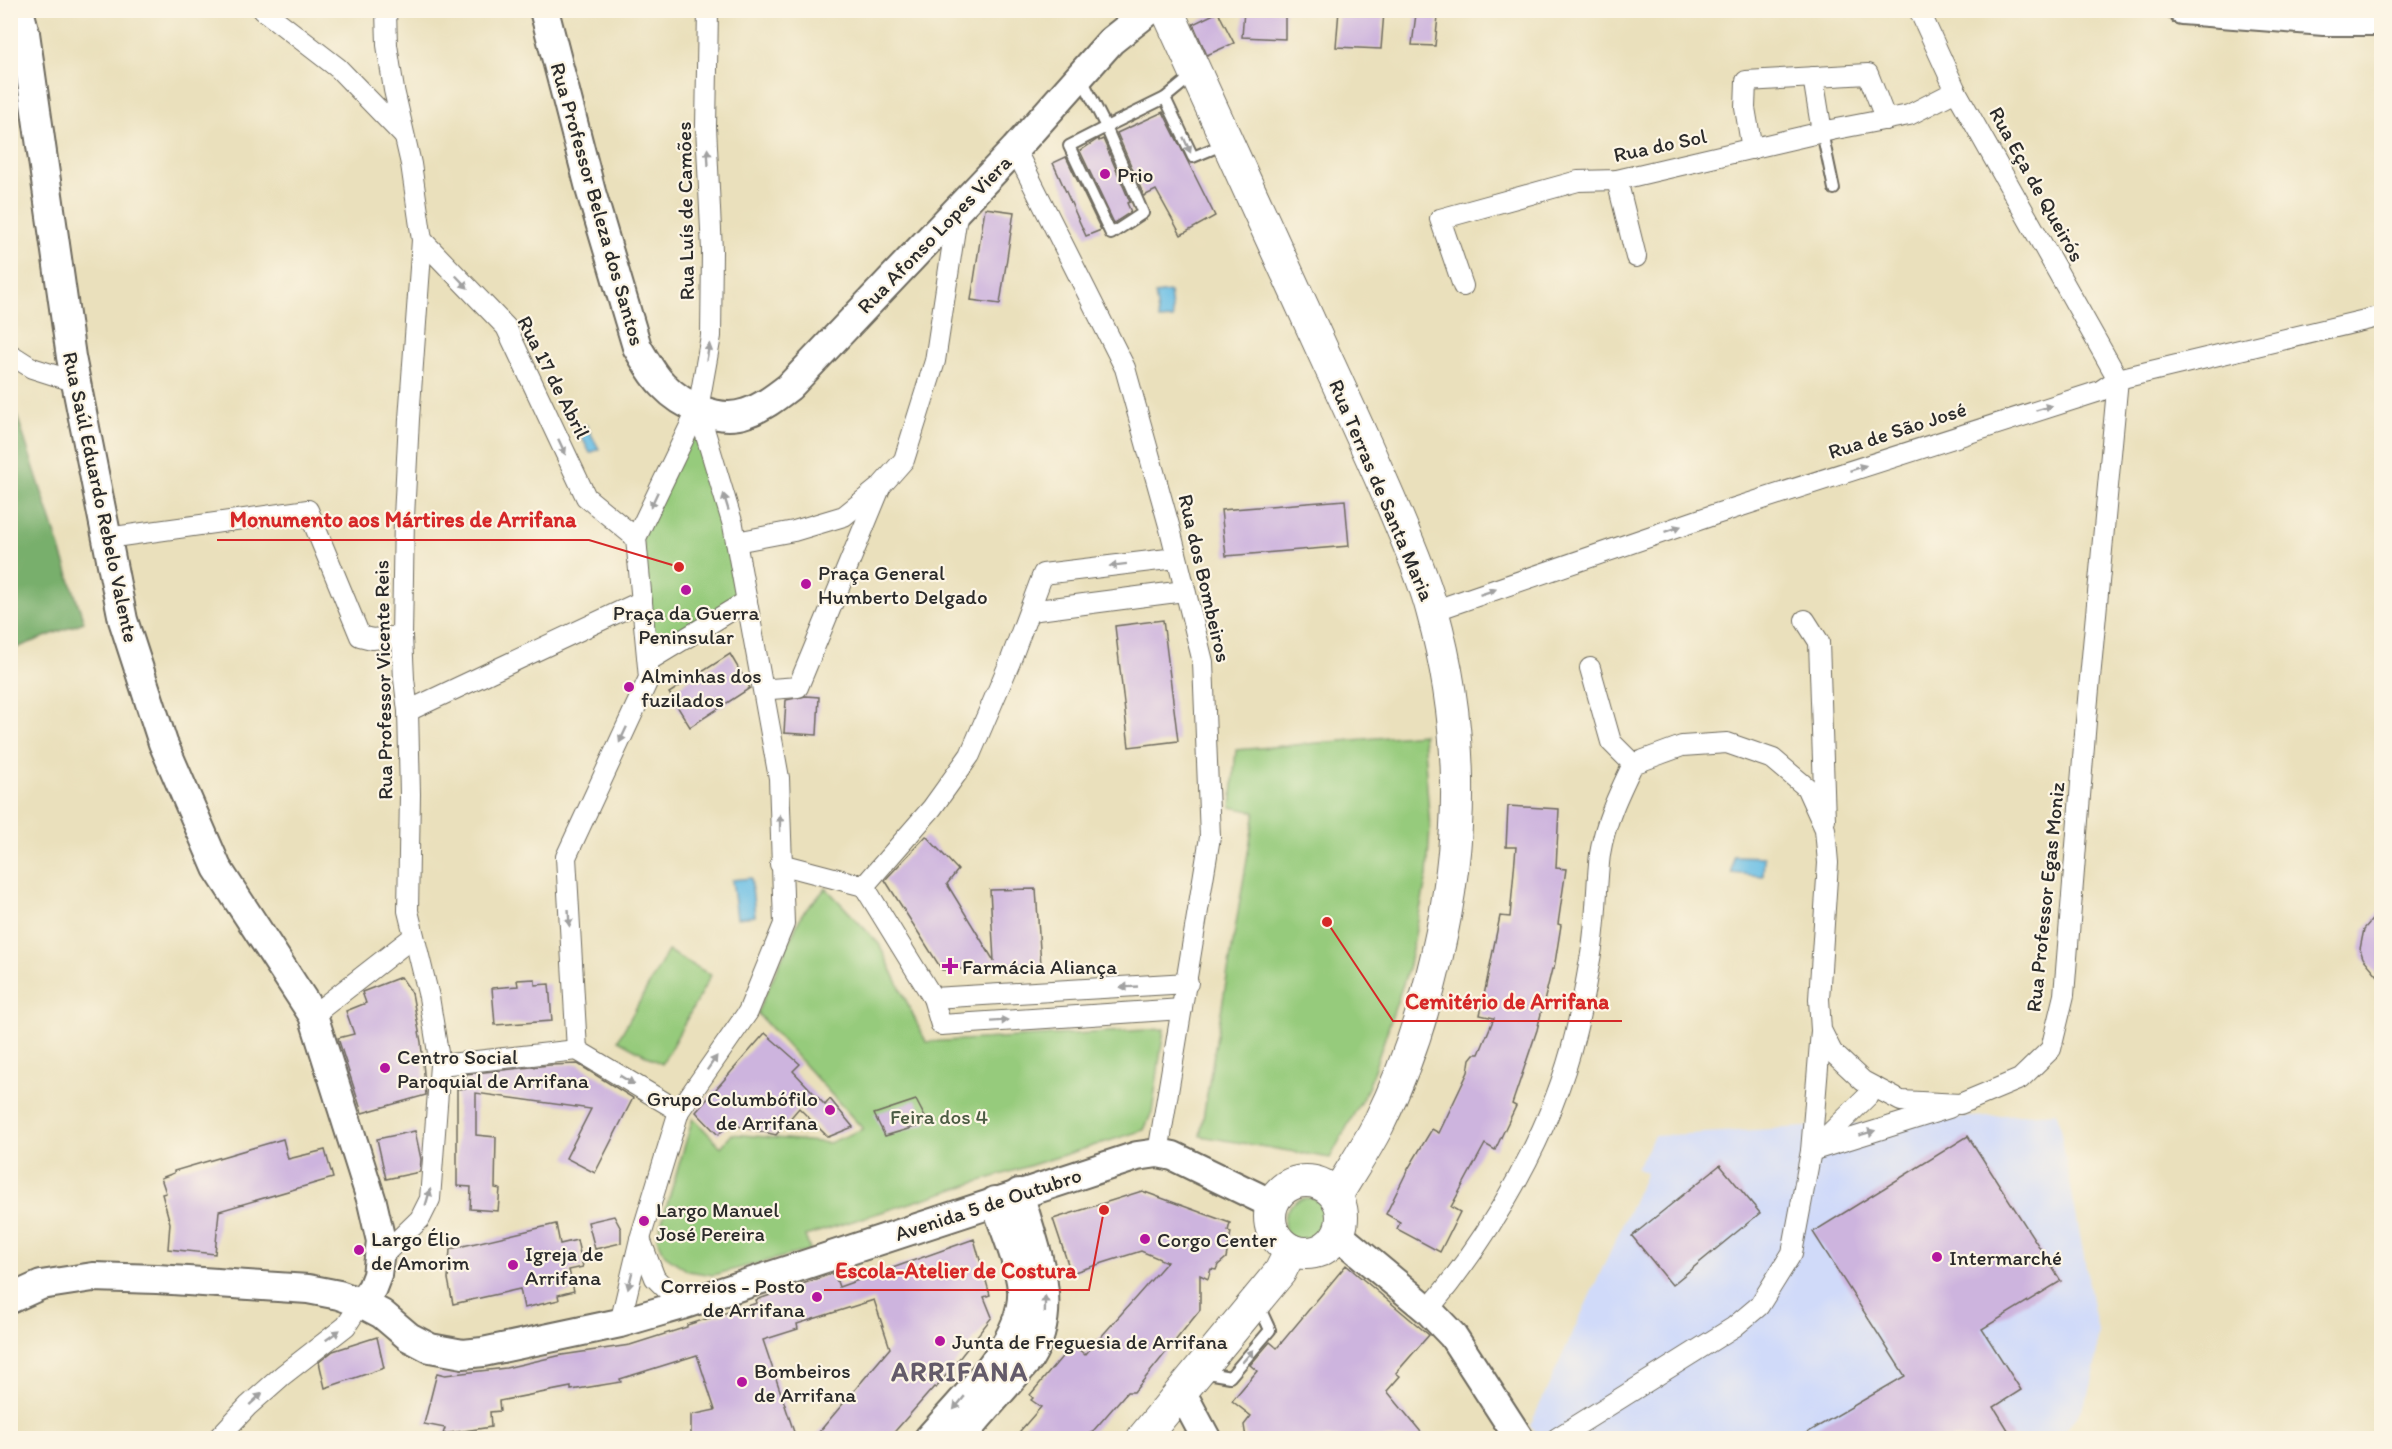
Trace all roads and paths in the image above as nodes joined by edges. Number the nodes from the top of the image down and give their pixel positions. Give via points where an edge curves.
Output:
1 (19, 10) edge
2 (263, 10) edge
3 (386, 10) edge
4 (544, 10) edge
5 (708, 10) edge
6 (1150, 10) edge
7 (1167, 10) edge
8 (1919, 10) edge
9 (2182, 10) edge
10 (2382, 21) edge
11 (1196, 73) junction
12 (1081, 76) junction
13 (1813, 77) junction
14 (1956, 91) junction
15 (1165, 98) junction
16 (1886, 120) junction
17 (1106, 127) junction
18 (1822, 132) junction
19 (405, 137) junction
20 (1228, 143) junction
21 (1015, 149) junction
22 (1752, 149) junction
23 (1617, 180) junction
24 (1834, 189) dead end
25 (958, 209) junction
26 (422, 240) junction
27 (1636, 257) dead end
28 (1463, 286) dead end
29 (2382, 316) edge
30 (10, 354) edge
31 (2118, 378) junction
32 (76, 382) junction
33 (698, 409) junction
34 (881, 486) junction
35 (107, 538) junction
36 (636, 538) junction
37 (736, 542) junction
38 (1176, 558) junction
39 (1184, 591) junction
40 (642, 601) junction
41 (747, 601) junction
42 (1030, 611) junction
43 (1433, 611) junction
44 (1805, 620) dead end
45 (402, 636) junction
46 (648, 662) junction
47 (1590, 668) dead end
48 (771, 689) dead end
49 (408, 711) junction
50 (1633, 764) junction
51 (1825, 829) junction
52 (780, 864) junction
53 (864, 886) junction
54 (413, 937) junction
55 (1188, 983) junction
56 (1028, 993) junction
57 (933, 998) junction
58 (1182, 1009) junction
59 (313, 1015) junction
60 (1031, 1019) junction
61 (1821, 1030) junction
62 (577, 1050) junction
63 (440, 1065) junction
64 (1876, 1088) junction
65 (1960, 1104) junction
66 (679, 1111) junction
67 (1811, 1151) junction
68 (1158, 1153) junction
69 (1336, 1196) junction
70 (1007, 1197) junction
71 (1272, 1204) junction
72 (1338, 1235) junction
73 (640, 1239) junction
74 (1292, 1251) junction
75 (380, 1258) junction
76 (10, 1299) edge
77 (362, 1303) junction
78 (682, 1305) junction
79 (1428, 1310) junction
80 (620, 1323) junction
81 (1191, 1383) junction
82 (218, 1438) edge
83 (929, 1438) edge
84 (960, 1438) edge
85 (1143, 1438) edge
86 (1206, 1438) edge
87 (1519, 1438) edge
88 (1557, 1438) edge

1 - 32 street, Rua Saúl Eduardo Rebelo Valente
2 - 19 street via 338,68
3 - 19 street, Rua Professor Vicente Reis via 394,90
4 - 33 street, Rua Professor Beleza dos Santos via 591,192 637,346 664,387
33 -> 5 street, Rua Luís de Camões via 711,336 712,251 706,126
6 - 12 street, Rua Afonso Lopes Viera via 1111,41
7 - 11 main road, Rua Terras de Santa Maria
8 - 14 street, Rua Eça de Queirós
9 - 10 street via 2324,21
11 - 15 lane
11 - 20 main road, Rua Terras de Santa Maria
12 - 17 lane
12 - 21 street, Rua Afonso Lopes Viera
13 - 16 street via 1868,74
13 - 18 street
13 - 22 street via 1746,81 1745,108
14 - 16 street, Rua do Sol via 1909,115
14 - 31 street, Rua Eça de Queirós
15 - 17 lane
15 -> 20 lane via 1192,157
16 - 18 street, Rua do Sol
17 - 17 lane via 1143,213 1111,234 1070,146
18 - 22 street, Rua do Sol
18 - 24 lane
19 - 26 street, Rua Professor Vicente Reis
20 - 43 main road, Rua Terras de Santa Maria via 1382,481
21 - 25 street, Rua Afonso Lopes Viera
21 - 38 street, Rua dos Bombeiros via 1125,368
22 - 23 street, Rua do Sol
23 - 27 street
23 - 28 street, Rua do Sol via 1578,181 1440,219
25 - 33 street, Rua Afonso Lopes Viera via 789,387 745,414 719,417
25 - 34 street via 935,361 904,460
26 -> 36 street, Rua 17 de Abril via 506,327 586,497
26 - 45 street, Rua Professor Vicente Reis via 404,517
29 - 31 street, Rua de São José
30 - 32 street via 32,368
43 -> 31 street, Rua de São José via 1713,515 2100,391
31 - 65 street, Rua Professor Egas Moniz via 2064,995 2051,1049 2020,1079
32 - 35 street, Rua Saúl Eduardo Rebelo Valente
33 -> 36 street
37 -> 33 street
34 - 37 street via 844,516
34 - 48 street via 798,687
35 - 45 street via 308,510 360,636
35 - 59 street, Rua Saúl Eduardo Rebelo Valente via 127,632 163,743 203,837 217,868
36 - 40 street
37 - 41 street
38 - 39 street, Rua dos Bombeiros
38 -> 42 street via 1043,574
39 - 42 street
39 - 55 street, Rua dos Bombeiros via 1203,662 1210,837
40 - 46 street
40 - 49 street
41 - 46 street
52 -> 41 street via 779,778
42 - 53 street via 970,755 932,808
43 - 69 main road, Rua Terras de Santa Maria via 1452,705 1457,781 1446,908 1416,1029 1398,1079 1378,1126
44 - 51 street via 1819,642
45 - 49 street, Rua Professor Vicente Reis
46 -> 62 street via 649,678 566,857
47 - 50 street via 1611,742
49 - 54 street, Rua Professor Vicente Reis via 408,911
50 - 51 street, Rua Professor Egas Moniz via 1682,746 1727,742 1773,759 1806,787
50 - 79 street via 1611,809 1601,852 1592,948 1575,1035 1555,1100 1523,1170 1456,1278
51 - 61 street, Rua Professor Egas Moniz via 1828,863 1818,999
52 - 53 street
66 -> 52 street via 748,1012 784,924
53 - 57 street
54 - 59 street
54 - 63 street, Rua Professor Vicente Reis via 429,997
55 -> 56 street
55 - 58 street, Rua dos Bombeiros
56 - 57 street
56 - 60 street
57 -> 60 street via 941,1025
58 - 60 street
58 - 68 street, Rua dos Bombeiros
59 - 75 street, Rua Saúl Eduardo Rebelo Valente via 372,1202 381,1240
61 - 64 street, Rua Professor Egas Moniz via 1832,1052
61 - 67 street
62 - 63 street
62 -> 66 street
75 -> 63 street, Rua Professor Vicente Reis via 420,1219 430,1199
64 - 65 street, Rua Professor Egas Moniz via 1901,1101
64 - 67 street
67 -> 65 street
66 - 73 street
67 - 88 street via 1792,1253 1759,1306 1734,1327
68 - 70 street, Avenida 5 de Outubro
68 - 71 street, Avenida 5 de Outubro via 1173,1156
69 - 71 main road via 1318,1183 1296,1182 1277,1194
69 - 72 main road via 1342,1215
70 - 78 street, Avenida 5 de Outubro
70 -> 83 street via 1019,1275 1018,1320 1002,1353
84 -> 70 street via 1029,1359 1043,1328 1044,1288
71 - 74 main road via 1271,1226 1282,1245
72 - 74 main road via 1312,1253
72 - 79 street
73 - 78 street via 655,1278
73 -> 80 street
74 - 81 main road via 1280,1272
75 - 77 street via 372,1288
76 - 77 street, Avenida 5 de Outubro via 41,1285 93,1277 308,1289
77 - 80 street, Avenida 5 de Outubro via 382,1314 409,1338 447,1353 483,1352
82 -> 77 street via 283,1375 346,1326
78 - 80 street, Avenida 5 de Outubro
79 - 87 street via 1453,1336
81 - 85 main road
81 - 86 street

